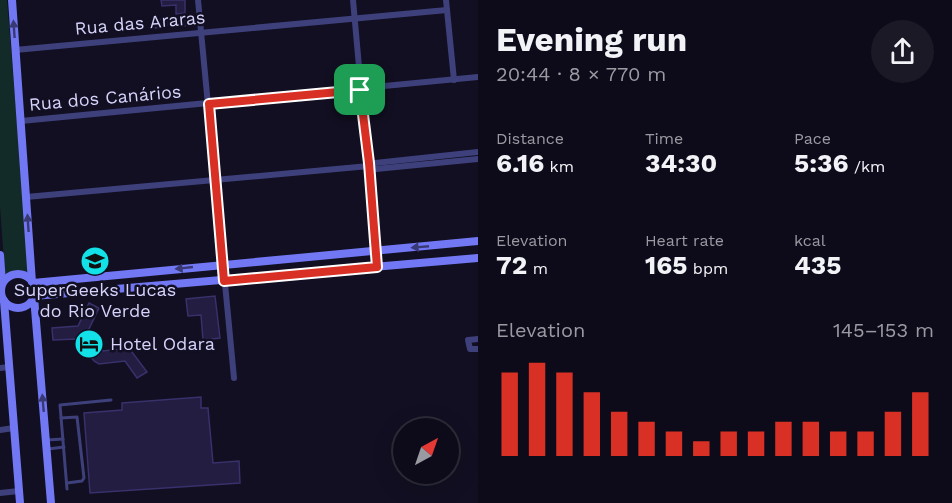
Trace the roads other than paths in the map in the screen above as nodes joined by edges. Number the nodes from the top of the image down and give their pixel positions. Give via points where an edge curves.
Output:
1 (12, 0) edge
2 (198, 0) edge
3 (352, 0) edge
4 (446, 0) edge
5 (447, 10) junction
6 (354, 19) junction
7 (202, 33) junction
8 (15, 50) junction
9 (478, 77) edge
10 (454, 80) junction
11 (360, 90) junction
12 (209, 104) junction
13 (21, 121) junction
14 (478, 152) edge
15 (478, 159) edge
16 (369, 166) junction
17 (214, 180) junction
18 (26, 197) junction
19 (478, 241) edge
20 (375, 251) junction
21 (0, 255) edge
22 (478, 258) edge
23 (221, 264) junction
24 (377, 267) junction
25 (224, 281) junction
26 (33, 282) junction
27 (1, 284) edge
28 (34, 296) junction
29 (2, 301) edge
30 (478, 339) edge
31 (478, 349) edge
32 (5, 368) edge
33 (234, 378) dead end
34 (111, 400) dead end
35 (61, 418) junction
36 (14, 428) junction
37 (0, 430) edge
38 (63, 439) junction
39 (46, 445) junction
40 (64, 447) junction
41 (66, 483) junction
42 (67, 489) dead end
43 (19, 491) junction
44 (0, 493) edge
45 (20, 503) edge
46 (51, 503) edge

8 -> 1 street
2 - 7 street
3 - 6 street
4 - 5 street
5 - 6 street, Rua das Araras
5 - 10 street
6 - 7 street, Rua das Araras
6 - 11 street
7 - 8 street, Rua das Araras
7 - 12 street
8 - 13 street
9 - 10 street, Rua dos Canários
10 - 11 street, Rua dos Canários
11 - 12 street, Rua dos Canários
11 - 16 street
12 - 13 street, Rua dos Canários
12 - 17 street
13 - 18 street
14 - 16 street
15 - 16 street via 376,169
16 - 17 street
16 - 20 street
17 - 18 street
17 - 23 street
26 -> 18 street
19 -> 20 street
20 - 23 street
20 - 24 street
21 - 27 street
22 - 24 street
23 - 25 street
23 -> 26 street
24 - 25 street
25 - 28 street
25 - 33 street
26 - 27 street via 14,274
26 - 28 street
27 - 29 street
28 - 29 street via 28,305 19,308
39 -> 28 street
29 - 32 street
30 - 31 street via 468,340 470,349
32 - 36 street
34 - 35 lane via 60,404
35 - 38 lane
35 - 41 lane via 78,418 82,459 83,480
36 - 37 street
36 - 43 street
38 - 39 lane
38 - 40 lane
39 - 40 lane
39 - 46 street
40 - 41 lane
41 - 42 lane
43 - 44 street
43 - 45 street

